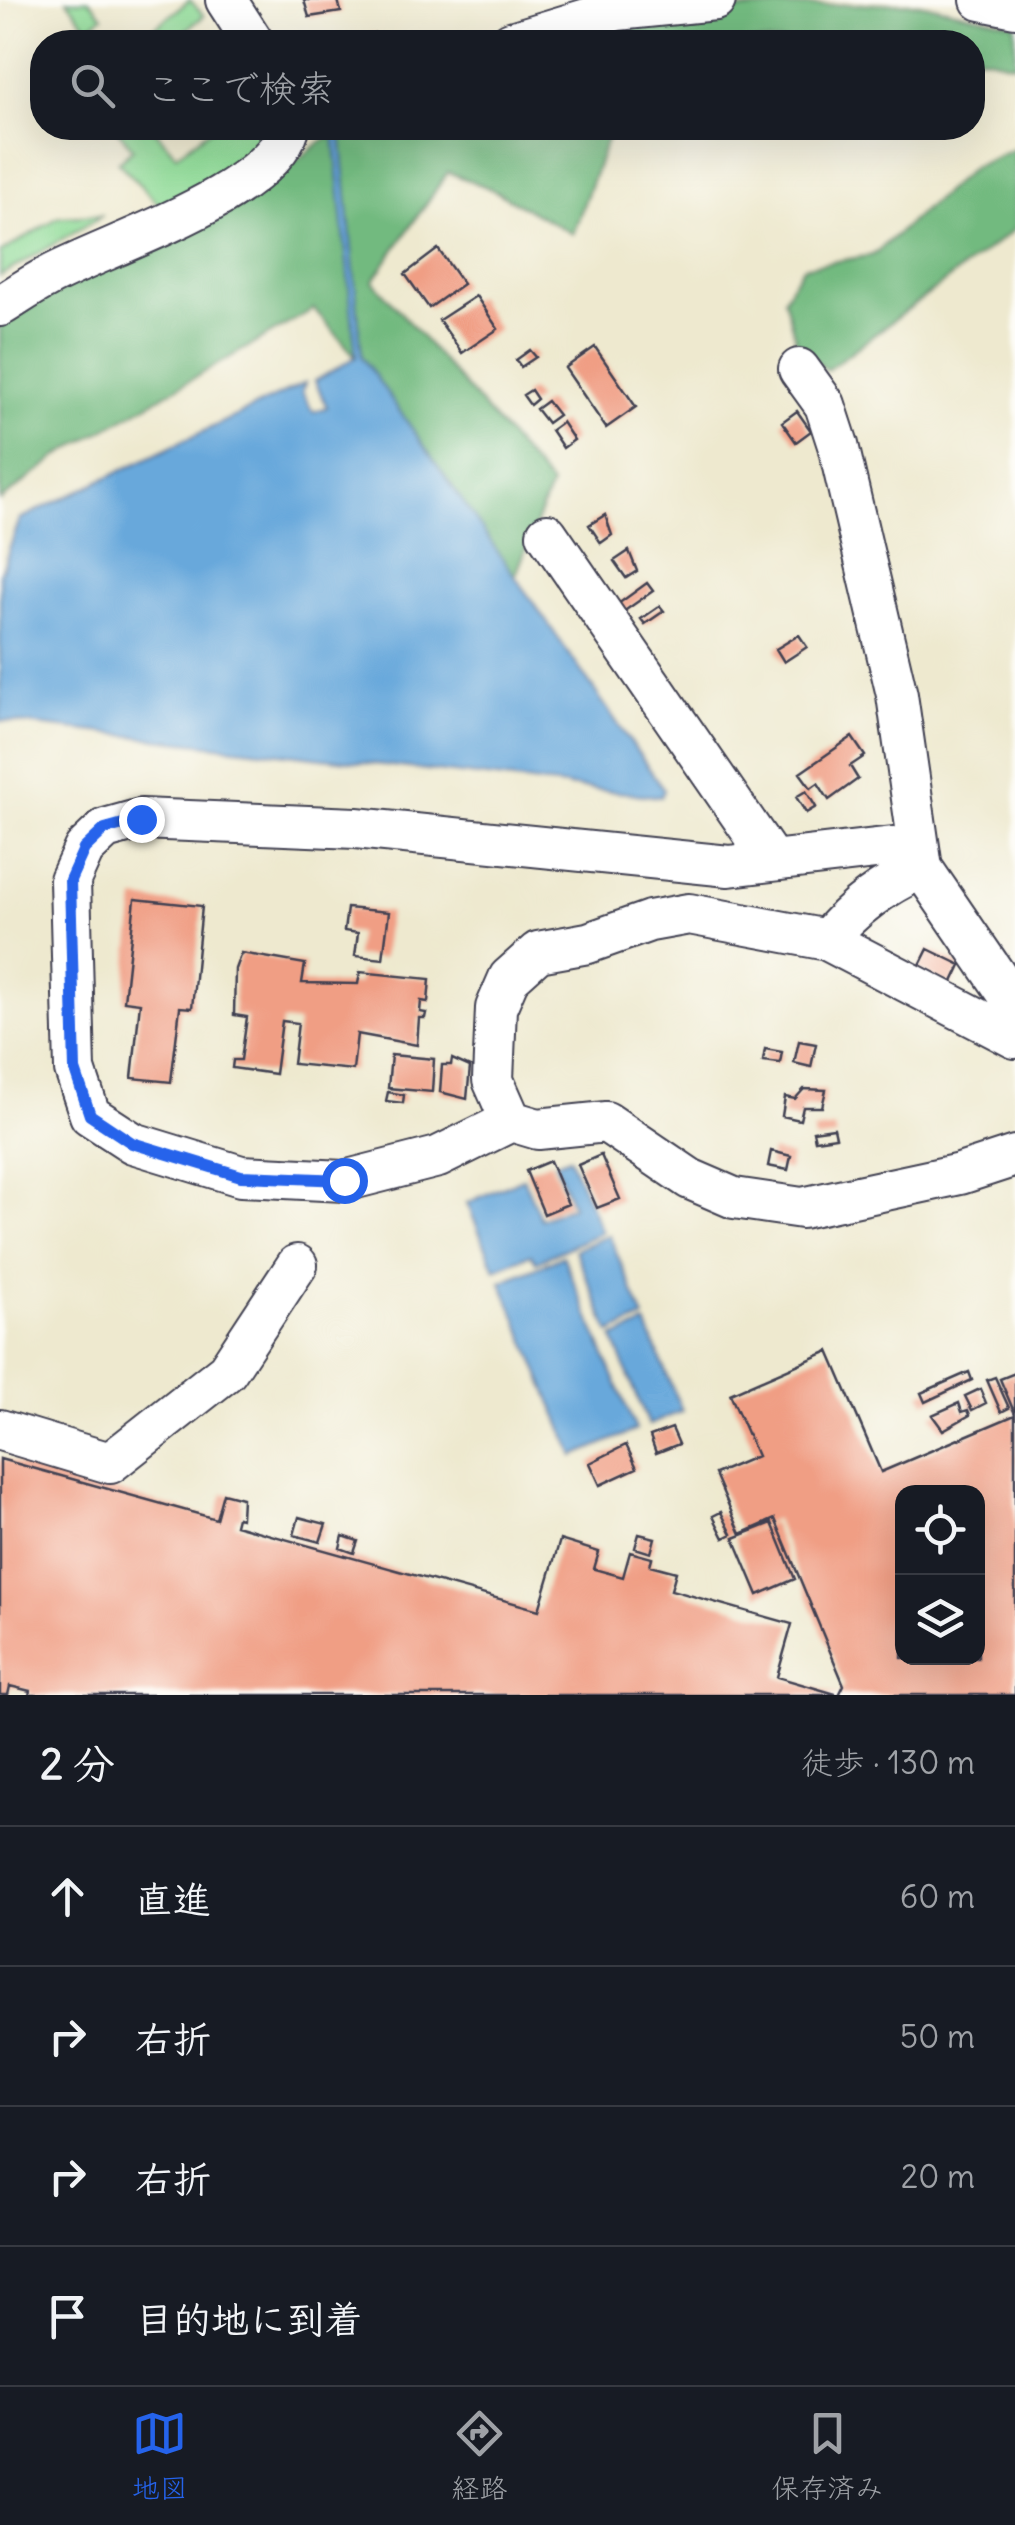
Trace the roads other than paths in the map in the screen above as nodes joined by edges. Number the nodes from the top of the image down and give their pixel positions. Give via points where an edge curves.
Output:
1 (226, 0) edge
2 (715, 0) edge
3 (981, 0) edge
4 (1015, 8) edge
5 (245, 30) edge
6 (551, 30) edge
7 (283, 140) edge
8 (0, 306) edge
9 (798, 369) dead end
10 (548, 534) dead end
11 (771, 859) junction
12 (922, 868) junction
13 (827, 940) junction
14 (1015, 1004) edge
15 (1015, 1038) edge
16 (511, 1121) junction
17 (1015, 1156) edge
18 (297, 1265) dead end
19 (0, 1430) edge

1 - 5 street
2 - 6 street via 617,10
3 - 4 street
7 - 8 street via 214,201 46,277
9 - 12 street via 826,405 838,445 897,696
10 - 11 street
11 - 12 street via 893,847
11 - 16 street via 729,866 356,828 141,819 105,829 84,849 70,880 75,1070 90,1115 132,1143 241,1176 344,1180 438,1157
12 - 13 street via 847,914
12 - 14 street
13 - 15 street
13 - 16 street via 689,914 538,952 510,978 496,1008 494,1080
16 - 17 street via 538,1129 606,1122 690,1179 734,1198 802,1208
18 - 19 street via 227,1371 110,1463

